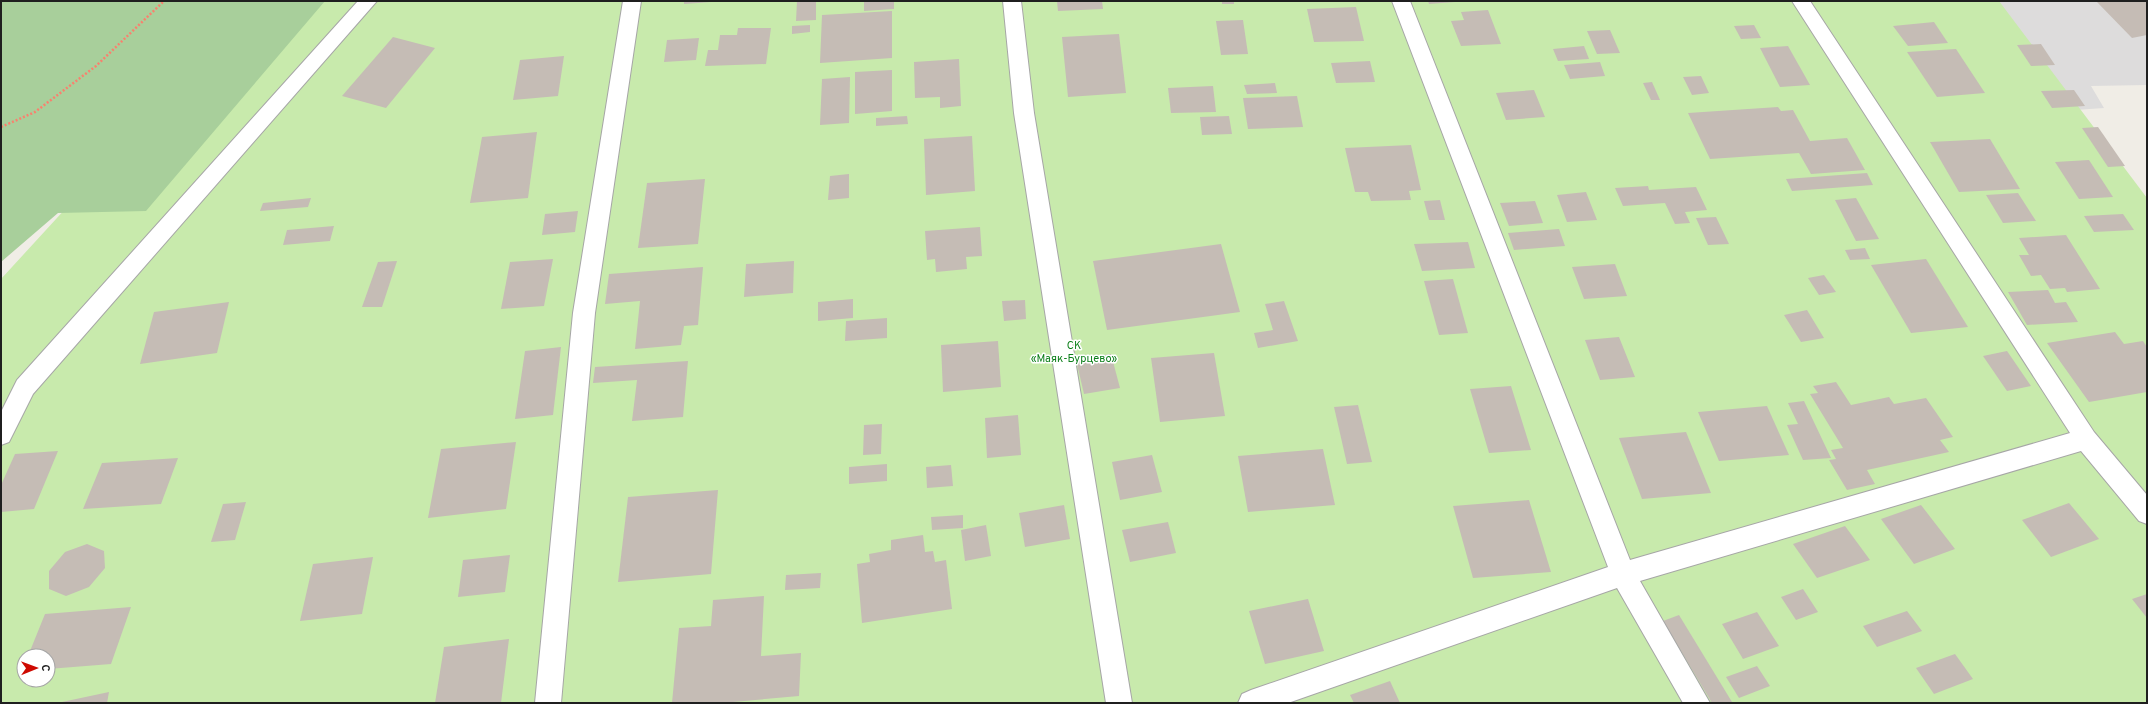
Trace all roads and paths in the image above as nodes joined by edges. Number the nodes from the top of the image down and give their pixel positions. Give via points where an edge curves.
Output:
1 (164, 1) edge
2 (368, 1) edge
3 (632, 1) edge
4 (1012, 1) edge
5 (1401, 1) edge
6 (1801, 1) edge
7 (1, 127) edge
8 (1, 435) edge
9 (2086, 439) junction
10 (2147, 513) edge
11 (1623, 574) junction
12 (548, 703) edge
13 (1119, 703) edge
14 (1251, 703) edge
15 (1697, 703) edge

1 - 7 path via 96,66 35,112
2 - 8 street via 25,387
3 - 12 street via 584,313
4 - 13 street via 1024,113
5 - 11 street
6 - 9 street
9 - 10 street
9 - 11 street
11 - 14 street
11 - 15 street

